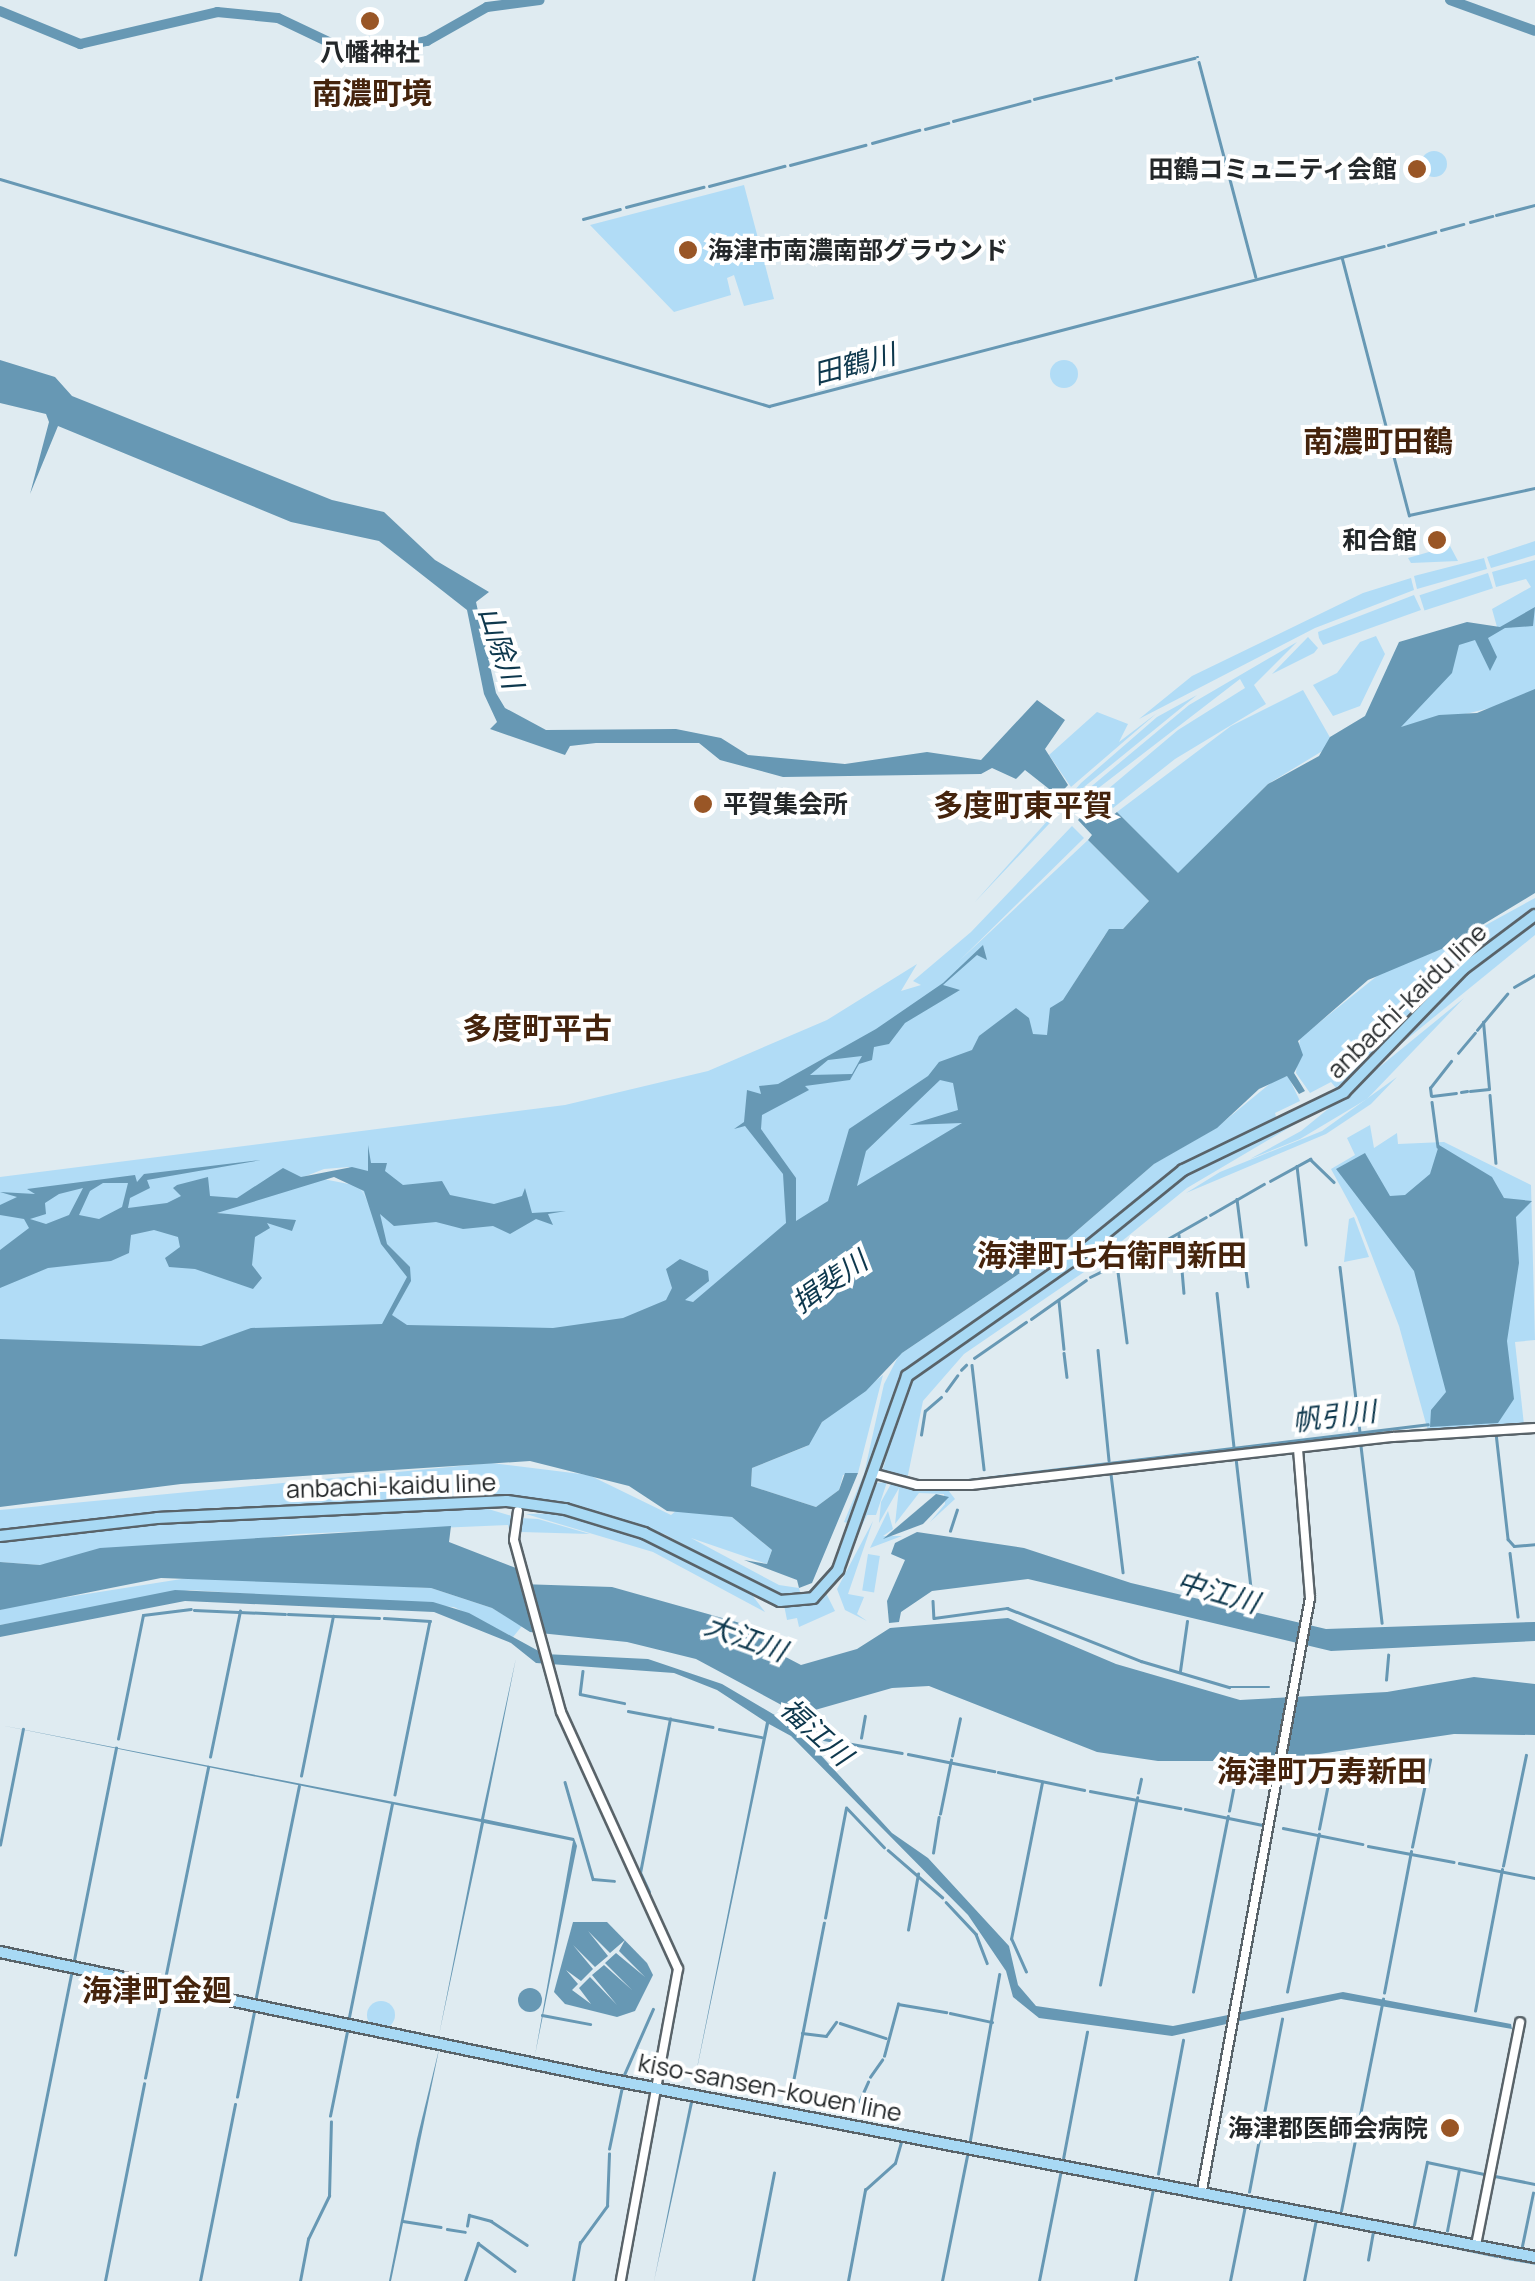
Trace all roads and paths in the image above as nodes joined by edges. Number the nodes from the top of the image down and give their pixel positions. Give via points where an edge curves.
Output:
1 (1535, 915) edge
2 (1535, 1428) edge
3 (1298, 1450) junction
4 (876, 1474) junction
5 (518, 1511) dead end
6 (0, 1536) edge
7 (0, 1952) edge
8 (1520, 2022) dead end
9 (660, 2085) junction
10 (1202, 2190) junction
11 (1476, 2245) junction
12 (1535, 2257) edge
13 (621, 2281) edge

1 - 4 main road, anbachi-kaidu line via 1463,968 1344,1092 1183,1170 1072,1260 913,1371 898,1389
2 - 3 street
3 - 4 street via 972,1486 918,1485
3 - 10 street via 1311,1560 1302,1651
4 - 6 main road, anbachi-kaidu line via 831,1584 794,1602 644,1533 578,1512 506,1501 157,1518
5 - 9 street via 514,1540 546,1668 572,1740 676,1958 678,1996
7 - 9 main road, kiso-sansen-kouen line
8 - 11 street
9 - 10 main road, kiso-sansen-kouen line
9 - 13 street
10 - 11 main road, kiso-sansen-kouen line
11 - 12 main road, kiso-sansen-kouen line

